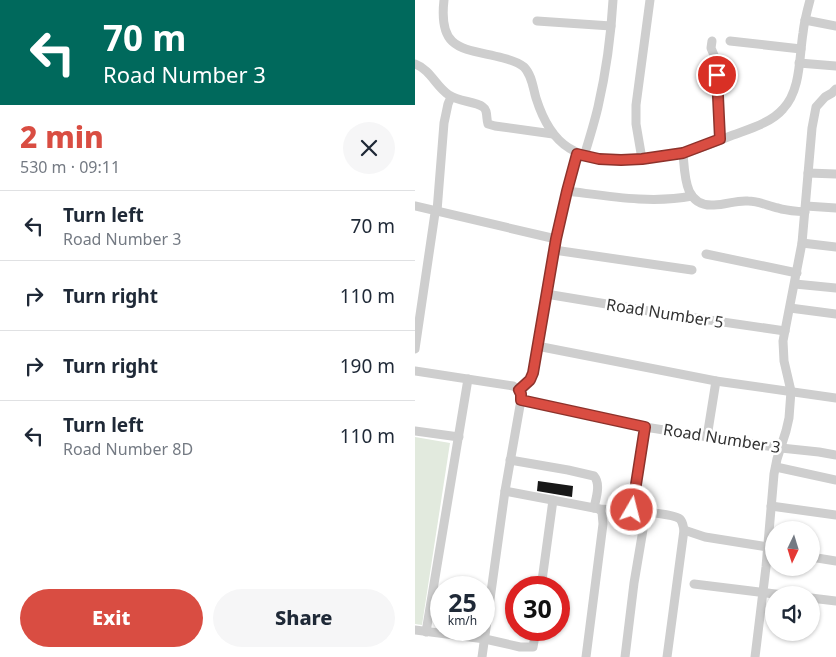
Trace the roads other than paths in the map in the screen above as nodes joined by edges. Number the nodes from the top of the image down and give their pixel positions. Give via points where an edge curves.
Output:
1 (444, 0) edge
2 (613, 0) edge
3 (650, 0) edge
4 (810, 0) edge
5 (805, 20) junction
6 (537, 21) dead end
7 (611, 26) junction
8 (836, 26) edge
9 (712, 41) dead end
10 (730, 41) dead end
11 (801, 49) junction
12 (799, 63) junction
13 (415, 64) edge
14 (836, 66) edge
15 (836, 89) edge
16 (451, 96) junction
17 (553, 134) junction
18 (720, 139) junction
19 (683, 153) junction
20 (581, 155) junction
21 (642, 159) junction
22 (808, 173) junction
23 (836, 174) edge
24 (567, 191) junction
25 (691, 196) junction
26 (415, 206) edge
27 (836, 208) edge
28 (805, 209) junction
29 (437, 212) junction
30 (556, 239) junction
31 (802, 243) junction
32 (836, 247) edge
33 (554, 250) junction
34 (707, 254) dead end
35 (691, 270) dead end
36 (797, 273) junction
37 (795, 284) junction
38 (836, 288) edge
39 (546, 294) junction
40 (790, 308) junction
41 (836, 314) edge
42 (785, 331) junction
43 (537, 346) junction
44 (415, 349) edge
45 (415, 370) edge
46 (468, 379) junction
47 (716, 381) junction
48 (519, 390) junction
49 (791, 391) junction
50 (836, 398) edge
51 (521, 400) junction
52 (645, 427) junction
53 (415, 431) edge
54 (459, 437) junction
55 (707, 437) junction
56 (781, 448) junction
57 (836, 455) edge
58 (510, 460) junction
59 (775, 466) junction
60 (836, 480) edge
61 (505, 491) junction
62 (553, 500) junction
63 (771, 506) junction
64 (596, 508) junction
65 (632, 510) junction
66 (646, 512) junction
67 (836, 514) edge
68 (771, 521) edge
69 (684, 530) junction
70 (765, 549) edge
71 (820, 558) edge
72 (836, 561) edge
73 (494, 576) edge
74 (543, 576) edge
75 (766, 576) edge
76 (693, 584) dead end
77 (763, 593) junction
78 (820, 599) edge
79 (836, 601) edge
80 (415, 630) edge
81 (426, 632) junction
82 (430, 632) edge
83 (485, 641) edge
84 (495, 641) edge
85 (534, 641) edge
86 (482, 657) edge
87 (586, 657) edge
88 (625, 657) edge
89 (667, 657) edge
90 (755, 657) edge

1 - 17 street via 447,36 460,47 523,65
2 - 7 street
3 - 21 street via 636,105
4 - 5 street
5 - 8 street
5 - 11 street
6 - 7 street
7 - 20 street via 598,108
9 - 18 street
10 - 11 street
11 - 12 street
12 - 14 street
12 - 18 street via 795,87 783,109 764,122
13 - 16 street
15 - 22 street via 817,107
16 - 17 street via 484,108 491,126
16 - 29 street via 444,123
17 - 20 street
18 - 19 street
19 - 21 street
19 - 25 street via 685,178
20 - 21 street via 599,159
20 - 24 street
22 - 23 street
22 - 28 street
24 - 25 street via 656,200
24 - 30 street
25 - 28 street via 707,205 751,201 785,210
26 - 29 street
27 - 28 street
28 - 31 street
29 - 30 street
29 - 44 street
30 - 33 street
31 - 32 street
31 - 36 street
33 - 35 street
33 - 39 street
34 - 36 street
36 - 37 street
37 - 38 street
37 - 40 street
39 - 42 street, Road Number 5
39 - 43 street
40 - 41 street
40 - 42 street
42 - 49 street via 783,356
43 - 47 street
43 - 48 street via 533,373
45 - 46 street
46 - 48 street via 513,386
46 - 54 street
47 - 49 street
47 - 55 street
48 - 51 street
49 - 50 street
49 - 56 street via 789,418
51 - 52 street, Road Number 3
51 - 58 street
52 - 55 street, Road Number 3
52 - 65 street
53 - 54 street
54 - 81 street
55 - 56 street, Road Number 3
56 - 57 street, Road Number 3
56 - 59 street
58 - 61 street
58 - 64 street via 594,476 598,486
59 - 60 street
59 - 63 street
61 - 62 street
61 - 73 street
62 - 64 street
62 - 74 street
63 - 67 street
63 - 68 street
64 - 65 street
64 - 87 street via 602,512 603,524
65 - 66 street
66 - 69 street via 677,517
66 - 88 street
69 - 70 street
69 - 89 street
71 - 72 street
75 - 77 street
76 - 77 street
77 - 90 street
78 - 79 street
80 - 81 street
81 - 82 street
83 - 86 street
84 - 85 street via 533,648

